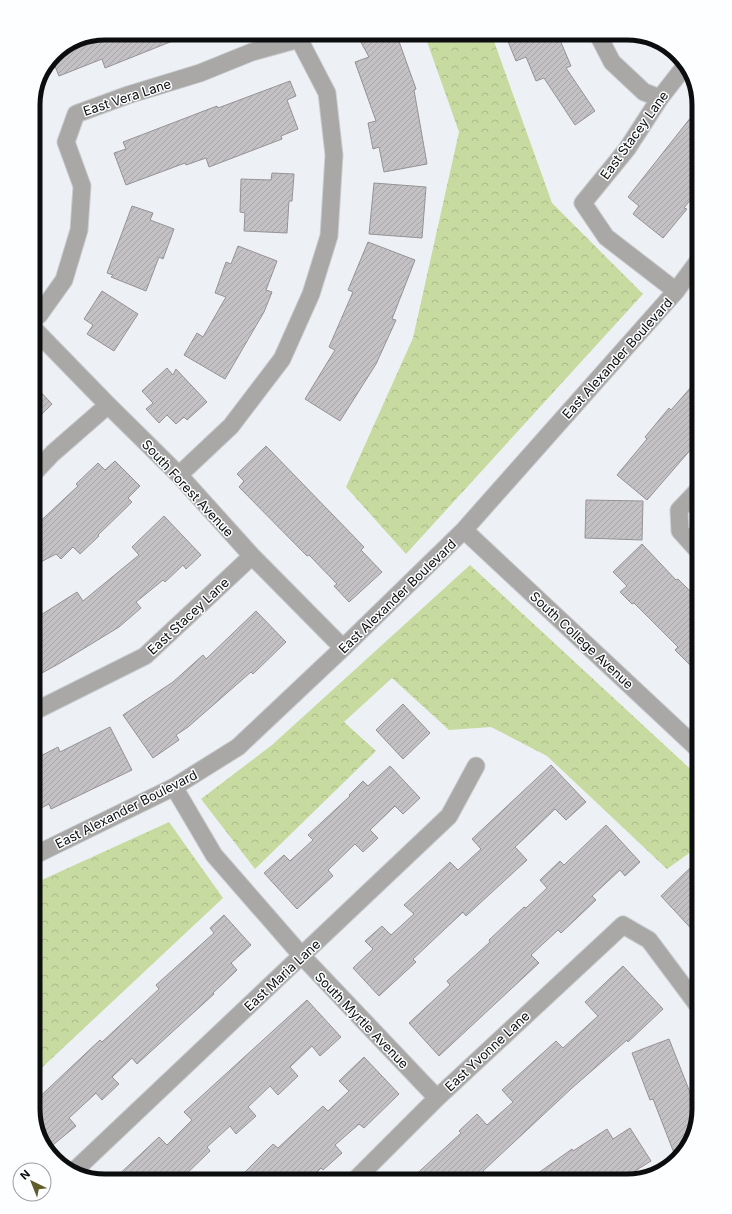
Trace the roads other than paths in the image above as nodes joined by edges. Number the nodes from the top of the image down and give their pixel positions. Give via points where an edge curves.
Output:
1 (294, 40) edge
2 (299, 40) edge
3 (601, 40) edge
4 (682, 71) edge
5 (660, 98) junction
6 (692, 269) edge
7 (676, 291) junction
8 (40, 315) edge
9 (40, 335) edge
10 (108, 405) junction
11 (40, 467) edge
12 (179, 475) junction
13 (692, 496) edge
14 (464, 530) junction
15 (692, 544) edge
16 (252, 556) junction
17 (343, 648) junction
18 (40, 708) edge
19 (692, 743) edge
20 (476, 766) dead end
21 (174, 787) junction
22 (40, 853) edge
23 (302, 956) junction
24 (692, 997) edge
25 (437, 1098) junction
26 (78, 1168) edge
27 (361, 1174) edge

1 - 8 street, East Vera Lane via 252,52 200,73 76,114 66,142 82,186 79,230 64,280
2 - 12 street, East Vera Lane via 327,93 334,155 329,236 310,294 282,359 231,426
3 - 5 street via 612,62 644,92
4 - 5 street, East Stacey Lane
5 - 7 street, East Stacey Lane via 627,149 583,203 606,237
6 - 7 street, East Alexander Boulevard
7 - 14 street, East Alexander Boulevard
9 - 10 street, South Forest Avenue
10 - 11 street
10 - 12 street, South Forest Avenue
12 - 16 street, South Forest Avenue
13 - 15 street via 679,510 680,531
14 - 17 street, East Alexander Boulevard
14 - 19 street, South College Avenue
16 - 17 street, South Forest Avenue
16 - 18 street, East Stacey Lane via 145,656
17 - 21 street, East Alexander Boulevard via 238,747
20 - 23 street, East Maria Lane via 449,816
21 - 22 street, East Alexander Boulevard
21 - 23 street, South Myrtle Avenue via 214,856
23 - 25 street, South Myrtle Avenue
23 - 26 street, East Maria Lane
24 - 25 street, East Yvonne Lane via 649,940 623,925
25 - 27 street, East Yvonne Lane

